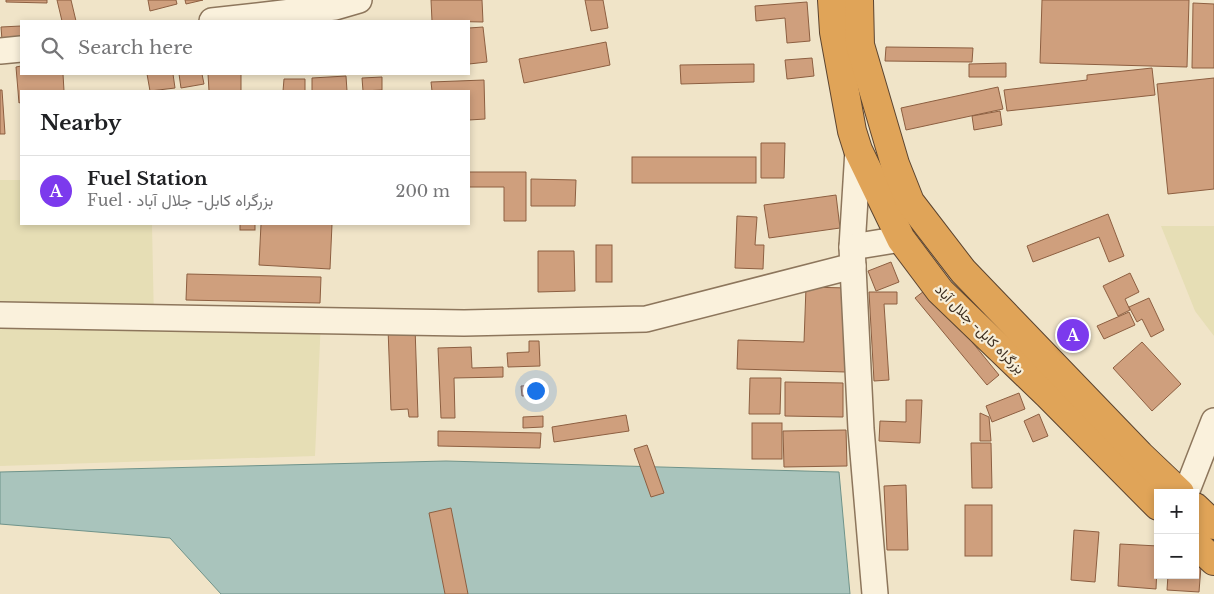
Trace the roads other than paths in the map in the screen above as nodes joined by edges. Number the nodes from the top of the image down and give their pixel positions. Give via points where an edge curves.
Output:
1 (359, 0) edge
2 (832, 0) edge
3 (859, 0) edge
4 (221, 20) edge
5 (20, 49) edge
6 (0, 51) edge
7 (858, 150) junction
8 (901, 239) junction
9 (852, 257) junction
10 (0, 315) edge
11 (1057, 387) junction
12 (1214, 421) edge
13 (1176, 489) edge
14 (1188, 489) edge
15 (1154, 501) edge
16 (1199, 511) edge
17 (1214, 525) edge
18 (1199, 547) edge
19 (1214, 561) edge
20 (875, 594) edge

1 - 4 street via 335,7
2 - 7 highway, بزرگراه کابل- جلال آباد via 844,93
3 - 11 highway, بزرگراه کابل- جلال آباد via 860,45 895,164 910,202
5 - 6 street
7 - 8 highway, بزرگراه کابل- جلال آباد
7 - 9 street
8 - 9 street
8 - 11 highway, بزرگراه کابل- جلال آباد via 940,291
9 - 10 street via 646,319 464,323
9 - 20 street via 861,429
11 - 13 highway, بزرگراه کابل- جلال آباد
11 - 15 highway, بزرگراه کابل- جلال آباد
12 - 14 street
16 - 17 highway
18 - 19 highway

